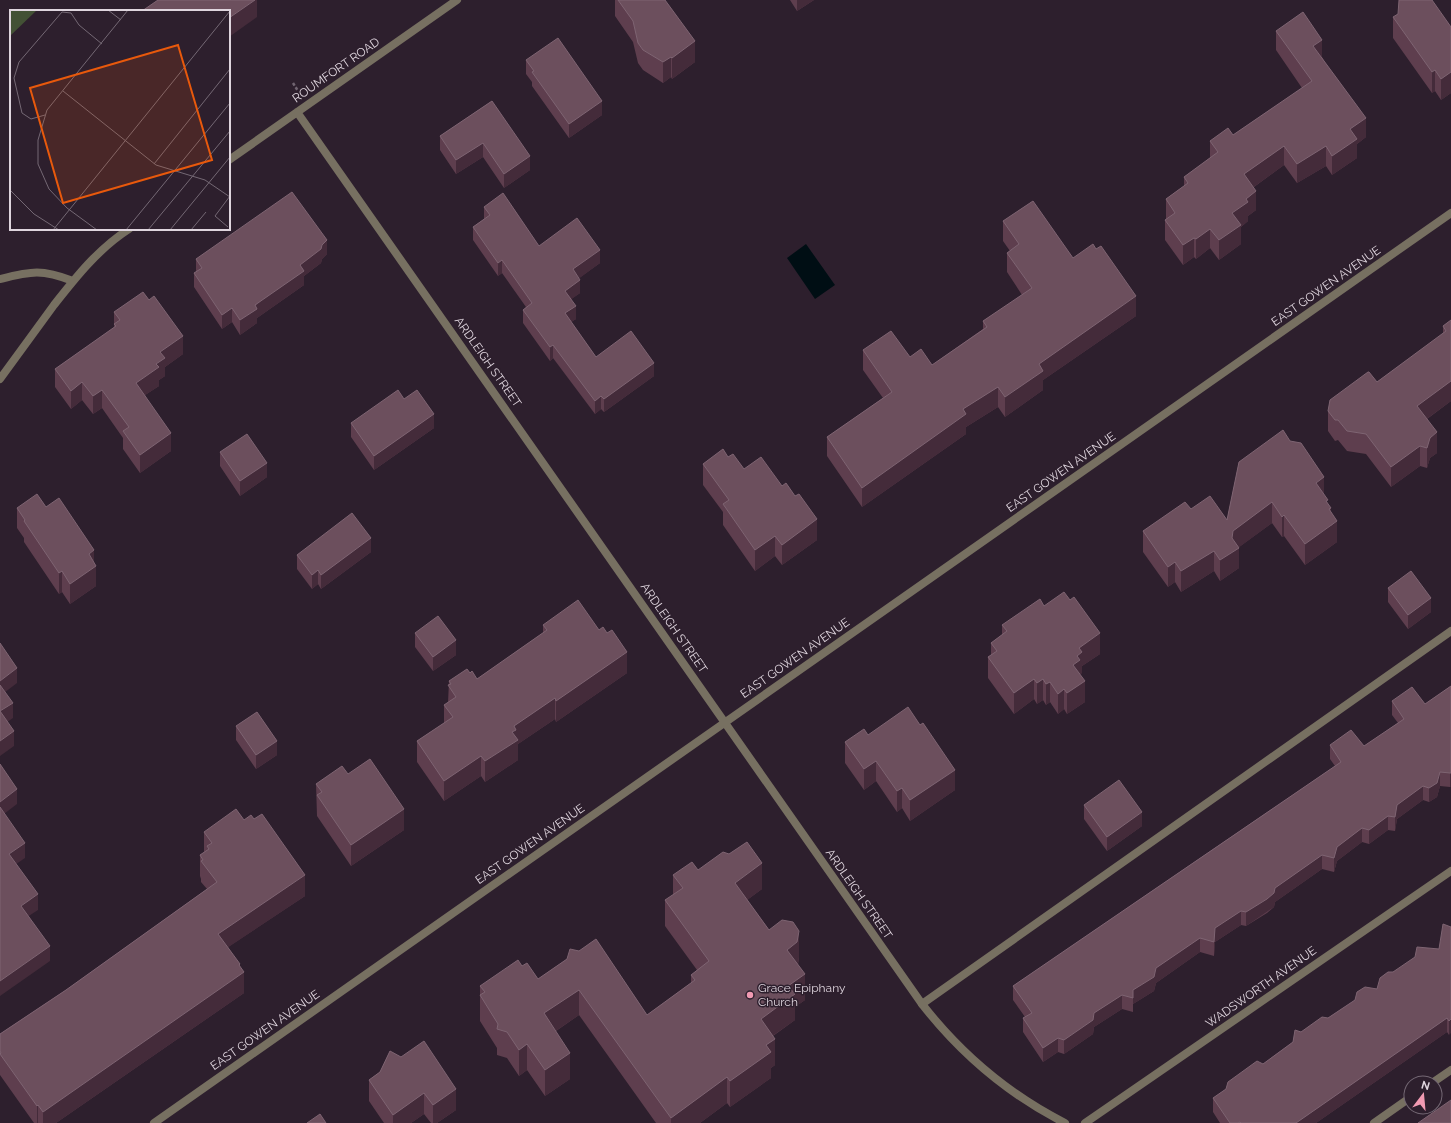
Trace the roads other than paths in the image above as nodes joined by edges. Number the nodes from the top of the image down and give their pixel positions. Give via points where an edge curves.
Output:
1 (457, 0) edge
2 (297, 112) junction
3 (230, 159) edge
4 (1451, 214) edge
5 (128, 230) edge
6 (0, 279) edge
7 (73, 281) junction
8 (0, 380) edge
9 (1451, 631) edge
10 (725, 722) junction
11 (1451, 870) edge
12 (922, 1004) junction
13 (1403, 1103) edge
14 (154, 1123) edge
15 (1065, 1123) edge
16 (1085, 1123) edge
17 (1374, 1123) edge

1 - 2 street, ROUMFORT ROAD
2 - 3 street, ROUMFORT ROAD
2 - 10 street, ARDLEIGH STREET
4 - 10 street, EAST GOWEN AVENUE
5 - 7 street via 103,248
6 - 7 street via 38,272 54,274
7 - 8 street
9 - 12 street
10 - 12 street, ARDLEIGH STREET
10 - 14 street, EAST GOWEN AVENUE
11 - 16 street, WADSWORTH AVENUE
12 - 15 street, ARDLEIGH STREET via 952,1040 983,1070 1016,1094
13 - 17 street

